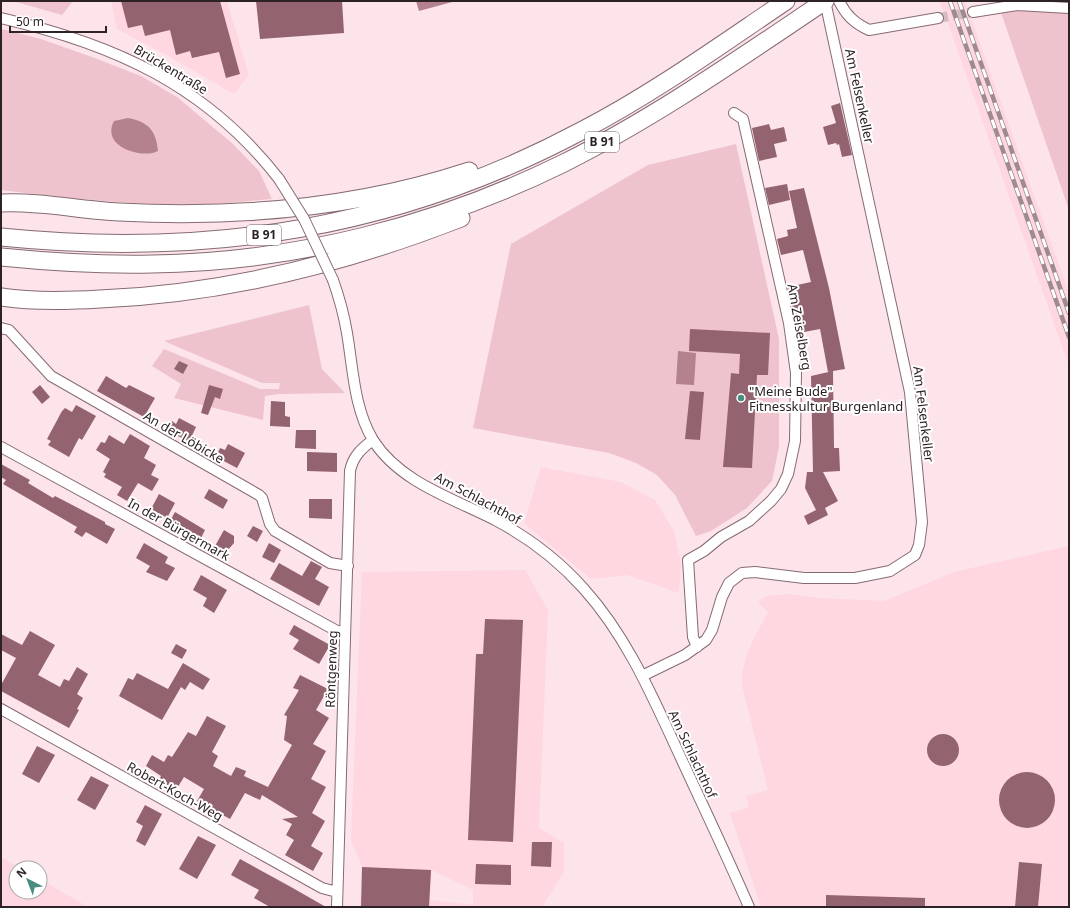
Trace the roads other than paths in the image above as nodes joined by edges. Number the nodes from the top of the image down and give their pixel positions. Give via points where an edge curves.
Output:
1 (786, 1) edge
2 (825, 1) edge
3 (839, 1) edge
4 (1069, 8) edge
5 (973, 12) tunnel mouth
6 (1, 18) edge
7 (938, 18) tunnel mouth
8 (734, 114) dead end
9 (516, 163) junction
10 (279, 179) joint
11 (502, 191) junction
12 (1, 196) edge
13 (20, 202) junction
14 (1, 203) edge
15 (1, 237) edge
16 (1, 257) edge
17 (1, 297) edge
18 (1, 328) edge
19 (373, 440) junction
20 (1, 447) edge
21 (348, 566) junction
22 (345, 632) junction
23 (697, 647) junction
24 (642, 676) junction
25 (1, 709) edge
26 (337, 892) junction
27 (337, 907) edge
28 (749, 907) edge

1 - 9 highway, B 91 via 618,111
2 - 11 highway, B 91 via 644,119 566,162
2 - 23 street, Am Felsenkeller via 910,392 922,533 915,555 890,571 855,578 804,578 755,572 742,573 729,583 712,630
3 - 7 street via 847,15 858,25 869,30
4 - 5 street via 1018,5
6 - 10 street, Brückentraße via 72,36 127,57 152,70 202,102 262,157
8 - 23 street, Am Zeiselberg via 743,119 789,323 796,373 795,441 788,474 772,501 749,521 688,560 693,637
9 - 13 highway via 488,164 417,187 383,194 320,205 271,209 160,214
9 - 15 highway, B 91 via 441,193 377,212 247,237 116,245
10 - 19 street, Am Schlachthof, bridge via 304,219 333,280 343,311 356,390
11 - 16 highway, B 91 via 379,232 261,256 154,264 91,264
11 - 17 highway via 479,211 430,230 313,267 247,282 133,298 68,301
12 - 13 highway
13 - 14 highway
18 - 21 street, An der Löbicke via 9,330 51,376 259,495 275,531 330,562
19 - 21 street, Röntgenweg via 361,449 352,465
19 - 24 street, Am Schlachthof via 402,471 434,491 509,528 563,568 584,588 607,618
20 - 22 street, In der Bürgermark via 337,630
21 - 22 street, Röntgenweg
22 - 26 street, Röntgenweg
23 - 24 street, Am Felsenkeller
24 - 28 street, Am Schlachthof
25 - 26 street, Robert-Koch-Weg via 322,888
26 - 27 street, Röntgenweg

